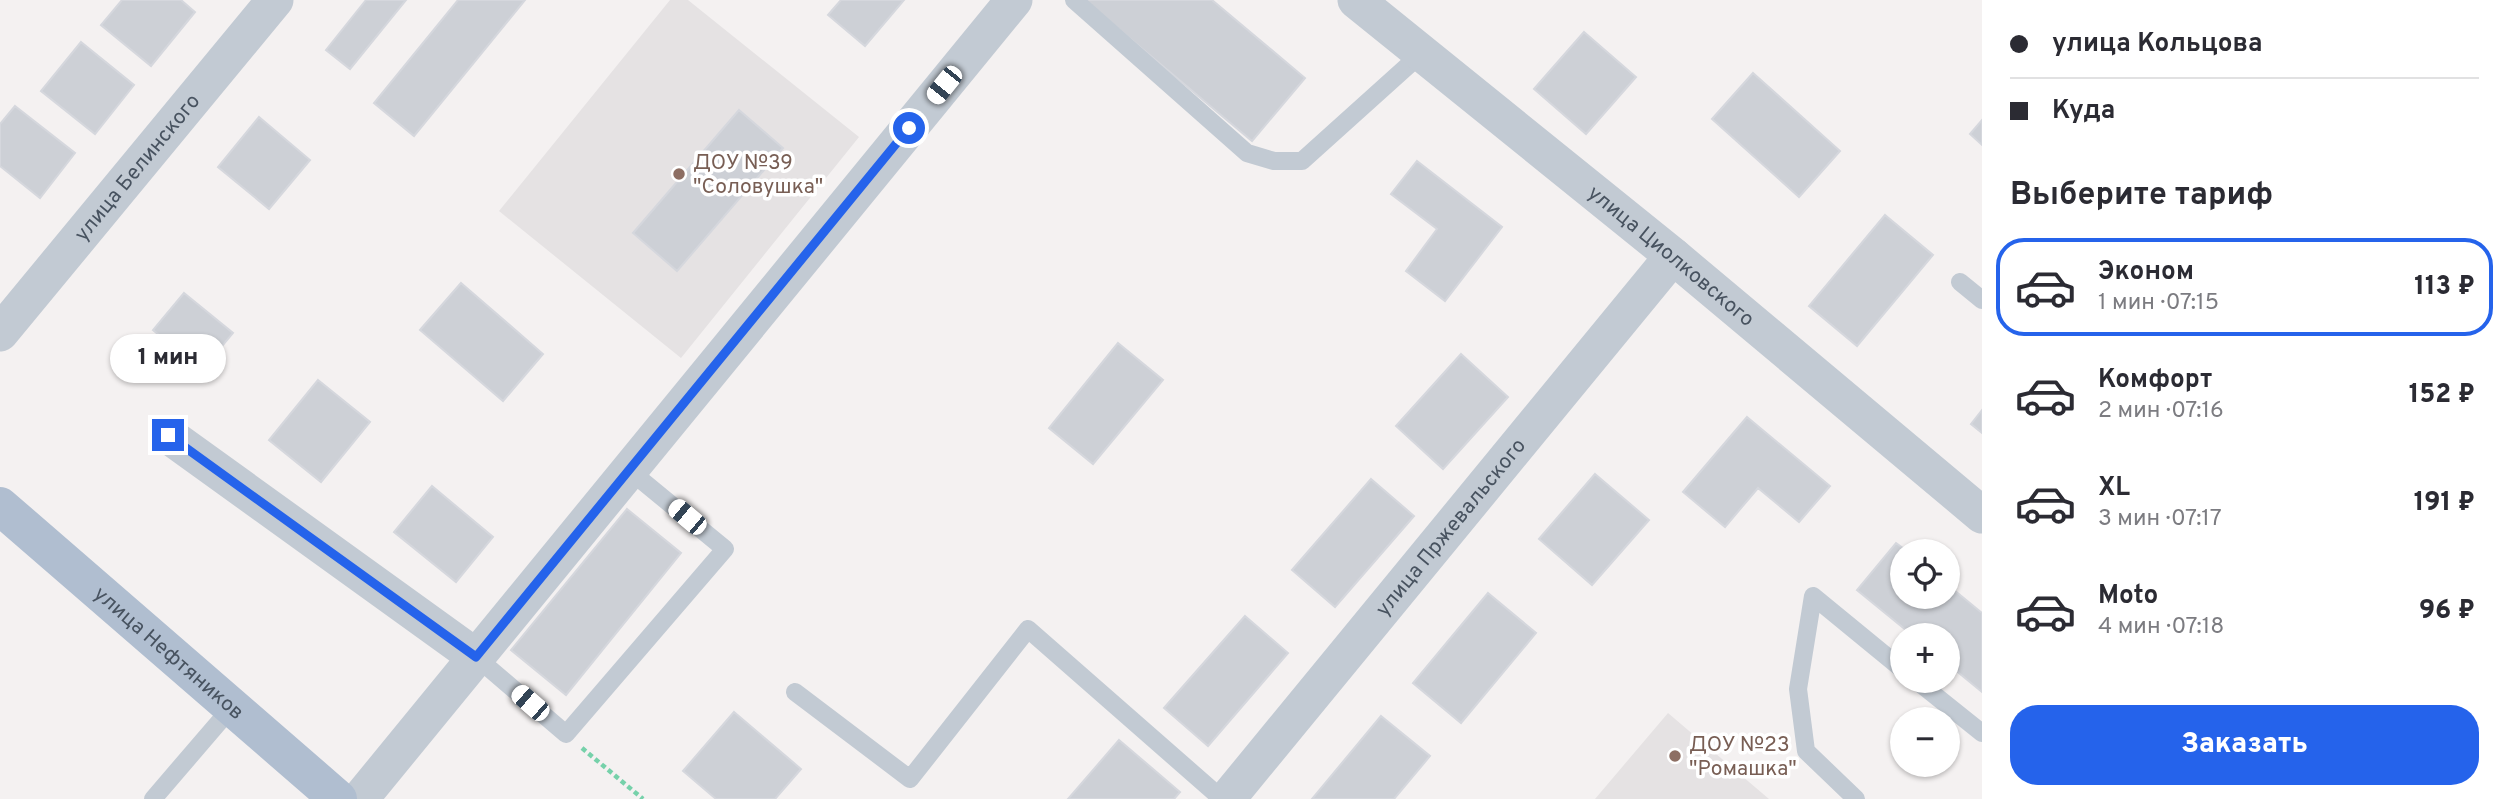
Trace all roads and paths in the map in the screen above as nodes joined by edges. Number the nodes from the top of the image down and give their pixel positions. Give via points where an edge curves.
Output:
1 (275, 0) edge
2 (1013, 0) edge
3 (1074, 0) edge
4 (1356, 0) edge
5 (1422, 53) junction
6 (1673, 256) junction
7 (1960, 282) dead end
8 (1982, 300) edge
9 (6, 311) edge
10 (168, 435) dead end
11 (629, 470) junction
12 (0, 506) edge
13 (1982, 515) edge
14 (476, 657) junction
15 (1890, 659) edge
16 (795, 692) dead end
17 (1932, 693) edge
18 (232, 707) junction
19 (1982, 733) edge
20 (566, 734) junction
21 (153, 799) edge
22 (338, 799) edge
23 (360, 799) edge
24 (643, 799) edge
25 (1222, 799) edge
26 (1227, 799) edge
27 (1856, 799) edge

1 - 9 street, улица Белинского
2 - 11 street
3 - 5 lane via 1247,153 1274,161 1302,161
4 - 5 street, улица Циолковского
5 - 6 street, улица Циолковского
6 - 13 street, улица Циолковского
6 - 26 street, улица Пржевальского
7 - 8 lane
10 - 14 street
11 - 14 street
11 - 20 lane via 725,549
12 - 18 main road, улица Нефтяников
14 - 20 lane
14 - 23 street
15 - 27 lane via 1813,596 1798,689 1805,751
16 - 25 lane via 910,779 1028,629
17 - 19 lane
18 - 21 lane
18 - 22 main road, улица Нефтяников
20 - 24 path

